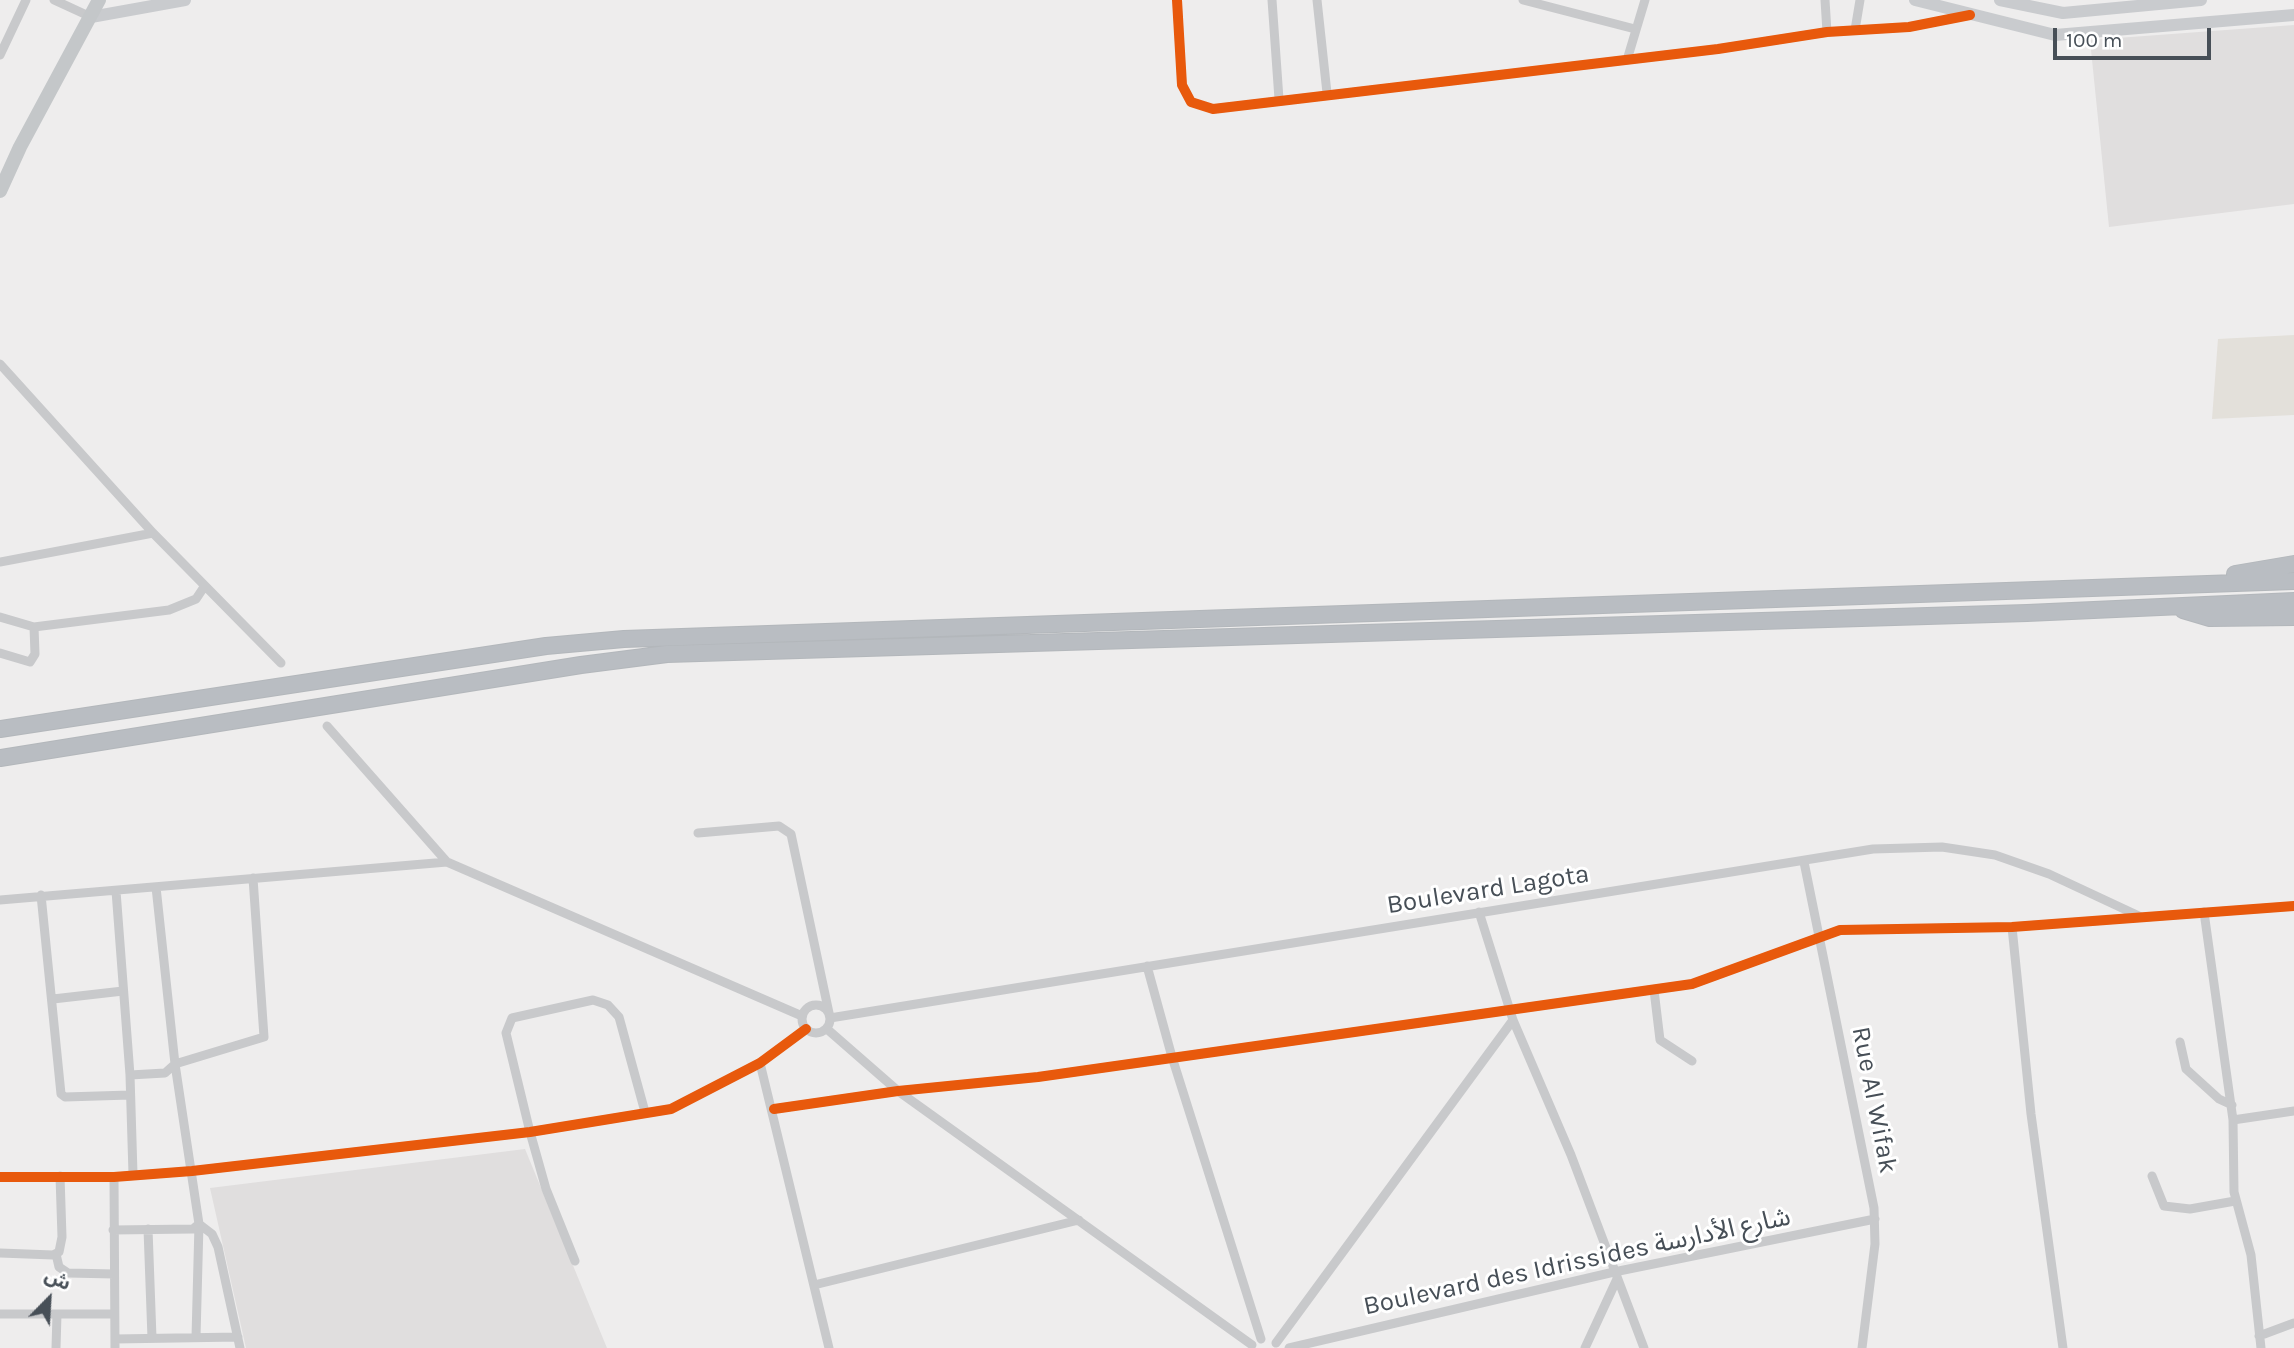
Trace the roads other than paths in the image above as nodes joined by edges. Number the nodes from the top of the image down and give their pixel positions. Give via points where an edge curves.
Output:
1 (26, 0) edge
2 (54, 0) edge
3 (99, 0) edge
4 (185, 0) edge
5 (1177, 0) edge
6 (1272, 0) edge
7 (1317, 0) edge
8 (1523, 0) edge
9 (1645, 0) edge
10 (1825, 0) edge
11 (1860, 0) edge
12 (1916, 0) edge
13 (2000, 0) edge
14 (2202, 0) edge
15 (2163, 2) edge
16 (2034, 4) edge
17 (1970, 15) junction
18 (2294, 15) edge
19 (91, 17) junction
20 (1635, 29) junction
21 (1855, 30) junction
22 (1828, 32) junction
23 (4, 39) edge
24 (0, 55) edge
25 (1627, 60) junction
26 (1327, 93) junction
27 (1279, 99) junction
28 (20, 147) junction
29 (0, 164) edge
30 (0, 191) edge
31 (2, 369) edge
32 (153, 533) junction
33 (0, 562) edge
34 (2294, 564) edge
35 (2294, 581) edge
36 (2180, 584) junction
37 (204, 587) junction
38 (2294, 601) edge
39 (2175, 607) junction
40 (0, 617) edge
41 (2294, 617) edge
42 (34, 627) junction
43 (0, 653) edge
44 (281, 663) dead end
45 (327, 726) dead end
46 (0, 729) edge
47 (2, 758) edge
48 (698, 833) dead end
49 (447, 862) junction
50 (1804, 862) junction
51 (253, 877) junction
52 (156, 887) junction
53 (116, 891) junction
54 (41, 895) junction
55 (0, 900) edge
56 (2294, 906) edge
57 (1479, 912) junction
58 (2204, 912) junction
59 (2141, 917) junction
60 (2012, 927) junction
61 (1821, 936) junction
62 (1147, 966) junction
63 (1654, 990) junction
64 (123, 991) junction
65 (53, 999) junction
66 (1510, 1009) junction
67 (830, 1015) junction
68 (802, 1016) junction
69 (1513, 1020) junction
70 (806, 1029) junction
71 (827, 1029) junction
72 (2180, 1042) dead end
73 (1172, 1057) junction
74 (1692, 1061) dead end
75 (760, 1063) junction
76 (175, 1064) junction
77 (130, 1075) junction
78 (898, 1091) junction
79 (130, 1096) junction
80 (2232, 1104) junction
81 (774, 1109) junction
82 (2294, 1111) edge
83 (645, 1112) junction
84 (2233, 1120) junction
85 (530, 1132) junction
86 (192, 1171) junction
87 (133, 1174) junction
88 (60, 1176) junction
89 (2152, 1176) dead end
90 (0, 1177) edge
91 (114, 1177) junction
92 (2235, 1201) junction
93 (1875, 1219) junction
94 (1079, 1220) junction
95 (199, 1224) junction
96 (148, 1229) junction
97 (113, 1230) junction
98 (0, 1253) edge
99 (56, 1254) junction
100 (575, 1261) dead end
101 (114, 1274) junction
102 (1616, 1276) junction
103 (814, 1285) junction
104 (0, 1314) edge
105 (57, 1314) junction
106 (114, 1314) junction
107 (2294, 1323) edge
108 (2259, 1336) junction
109 (196, 1337) junction
110 (238, 1337) junction
111 (152, 1338) junction
112 (1261, 1339) junction
113 (115, 1344) edge
114 (1278, 1345) edge
115 (1252, 1347) edge
116 (55, 1348) edge
117 (240, 1348) edge
118 (828, 1348) edge
119 (1289, 1348) edge
120 (1585, 1348) edge
121 (1644, 1348) edge
122 (1862, 1348) edge
123 (2063, 1348) edge
124 (2261, 1348) edge

1 - 23 street
2 - 19 street
3 - 19 main road
4 - 19 street
5 - 27 street via 1180,79 1191,102 1213,109
6 - 27 street
7 - 26 street
8 - 20 street
9 - 20 street
10 - 22 street
11 - 21 street
12 - 17 street
13 - 16 street
14 - 15 street
15 - 16 street via 2063,12
17 - 18 street via 2055,36
17 - 21 street via 1909,27
19 - 28 main road
20 - 25 street
21 - 22 street
22 - 25 street
23 - 24 street
25 - 26 street
26 - 27 street
28 - 29 main road
28 - 30 main road
31 - 32 street
32 - 33 street
32 - 37 street
34 - 36 highway
35 - 36 highway
36 - 46 highway via 625,639 546,646
37 - 42 street via 196,599 169,610
37 - 44 street
38 - 39 highway
39 - 41 highway via 2210,618
39 - 47 highway via 667,654
40 - 42 street
42 - 43 street via 35,654 30,663
45 - 49 street
48 - 67 street via 779,826 788,830 794,839
49 - 51 street
49 - 68 street
50 - 57 street, Boulevard Lagota
50 - 59 street, Boulevard Lagota via 1874,849 1942,847 1995,855
50 - 61 street, Rue Al Wifak
51 - 52 street
51 - 76 street via 265,1035
52 - 53 street
52 - 76 street
53 - 54 street
53 - 64 street
54 - 55 street
54 - 65 street
56 - 58 street
57 - 62 street, Boulevard Lagota
57 - 66 street
58 - 59 street
58 - 80 street
59 - 60 street
60 - 61 street via 1855,929
60 - 123 street via 2032,1128
61 - 63 street via 1717,976
61 - 93 street, Rue Al Wifak
62 - 67 street, Boulevard Lagota
62 - 73 street
63 - 66 street
63 - 74 street via 1660,1040
64 - 65 street
64 - 77 street
65 - 79 street via 62,1096
66 - 69 street
66 - 73 street
67 - 68 street via 823,1006 814,1005
67 - 71 street
68 - 70 street
69 - 102 street
69 - 114 street
70 - 71 street via 814,1033
70 - 75 street
71 - 78 street
72 - 80 street via 2186,1069 2219,1099
73 - 78 street
73 - 112 street
75 - 81 street
75 - 83 street via 671,1109
76 - 77 street via 165,1073
76 - 86 street
77 - 79 street
78 - 81 street
78 - 94 street
79 - 87 street
80 - 84 street
81 - 103 street
82 - 84 street
83 - 85 street
83 - 85 street via 619,1017 608,1005 593,1000 518,1015 509,1025 506,1033
84 - 92 street
85 - 86 street
85 - 100 street via 546,1189
86 - 87 street
86 - 95 street
87 - 91 street
88 - 90 street
88 - 91 street
88 - 99 street via 62,1237
89 - 92 street via 2164,1206 2190,1209
91 - 97 street
92 - 108 street via 2251,1255
93 - 102 street, Boulevard des Idrissides شارع الأدارسة
93 - 122 street, Rue Al Wifak
94 - 103 street
94 - 115 street
95 - 96 street via 193,1229
95 - 109 street
95 - 110 street via 212,1234 218,1247
96 - 97 street
96 - 111 street
97 - 101 street
98 - 99 street
99 - 101 street via 59,1267 68,1273
101 - 106 street
102 - 119 street, Boulevard des Idrissides شارع الأدارسة
102 - 120 street
102 - 121 street
103 - 118 street
104 - 105 street
105 - 106 street
105 - 116 street
106 - 113 street
107 - 108 street
108 - 124 street
109 - 110 street
109 - 111 street
110 - 117 street
111 - 113 street
112 - 114 street
112 - 115 street

